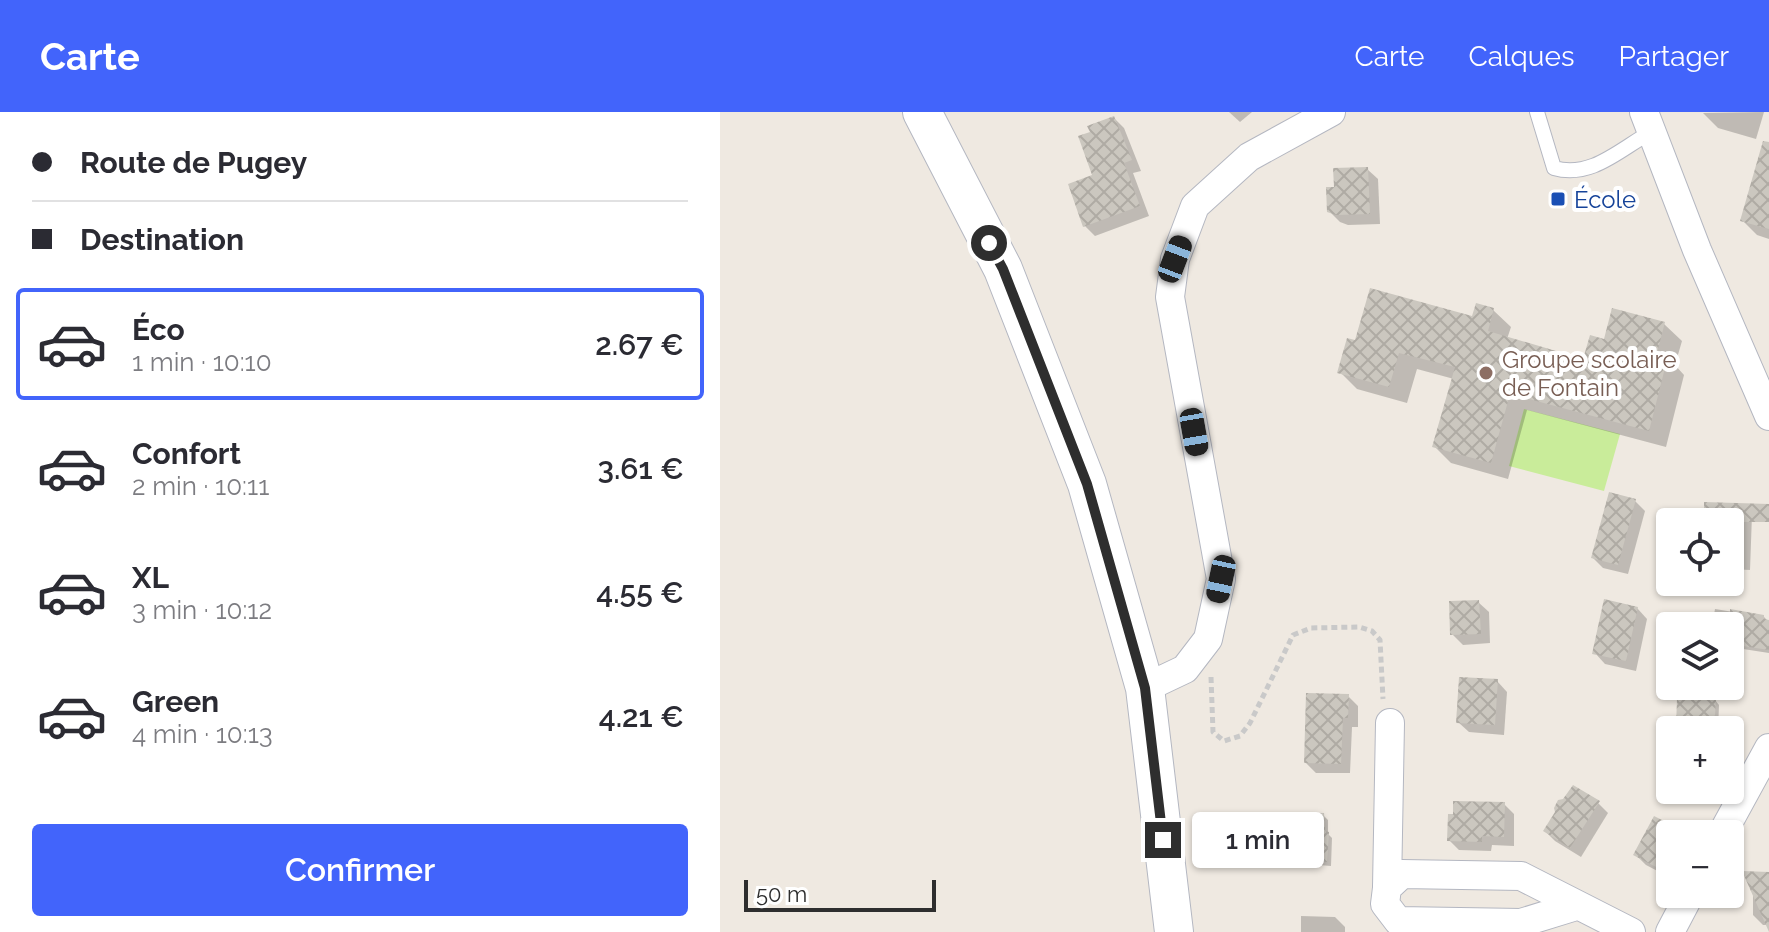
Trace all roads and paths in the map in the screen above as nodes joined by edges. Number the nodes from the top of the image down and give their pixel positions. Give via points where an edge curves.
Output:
1 (922, 112) edge
2 (1331, 112) edge
3 (1537, 112) edge
4 (1648, 122) edge
5 (1769, 415) edge
6 (1199, 651) junction
7 (1145, 688) junction
8 (1390, 723) joint
9 (1769, 748) edge
10 (1730, 820) edge
11 (1387, 888) junction
12 (1576, 906) junction
13 (1683, 908) edge
14 (1174, 932) edge
15 (1631, 932) edge
16 (1670, 932) edge

1 - 7 main road via 1003,269 1087,484
2 - 6 street via 1249,157 1195,206 1175,259 1170,297 1221,579 1208,639
3 - 4 lane via 1554,168 1571,173 1617,153
4 - 5 street
6 - 7 street via 1185,669
6 - 8 path via 1211,677 1213,732 1224,741 1240,736 1250,723 1293,635 1311,628 1372,631 1380,640 1383,711
7 - 14 main road
8 - 11 street
9 - 10 street
11 - 12 street via 1402,874 1521,876
11 - 12 street via 1385,904 1398,921 1521,923
12 - 15 street
13 - 16 street

